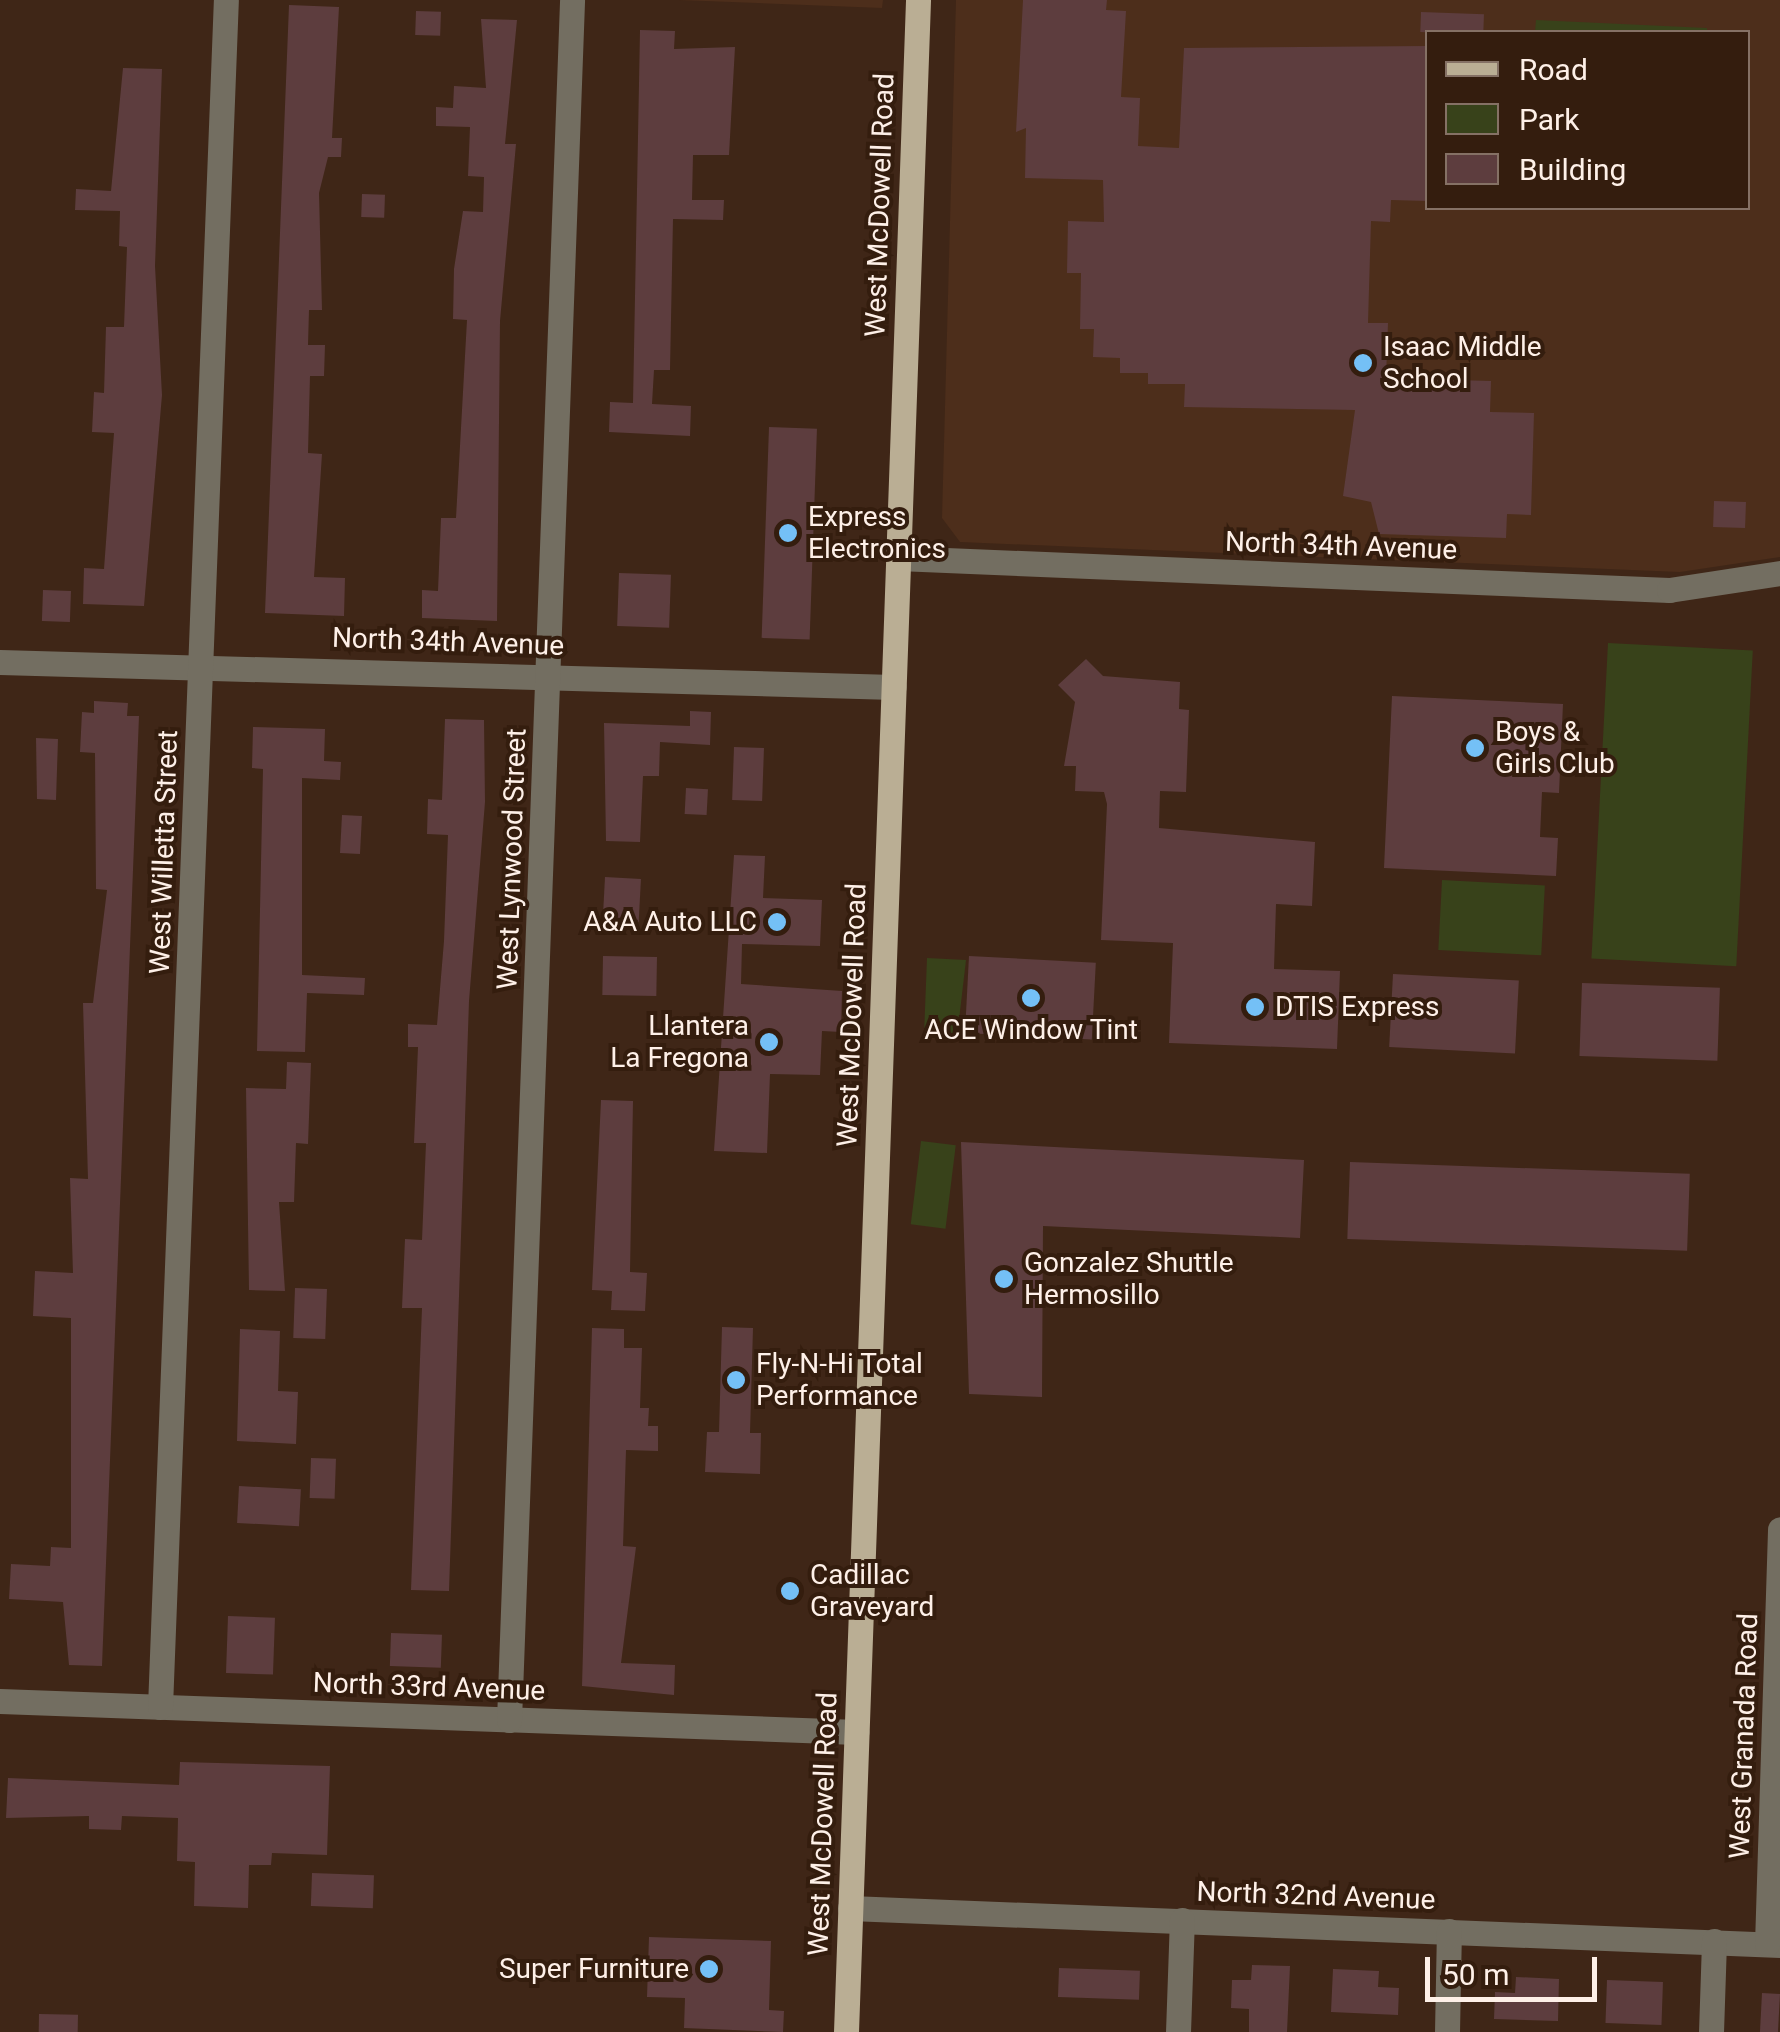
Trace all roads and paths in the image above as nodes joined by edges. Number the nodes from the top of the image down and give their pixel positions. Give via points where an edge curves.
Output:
1 (226, 0) edge
2 (572, 0) edge
3 (918, 0) edge
4 (898, 558) junction
5 (1780, 572) edge
6 (0, 662) edge
7 (201, 667) junction
8 (549, 675) junction
9 (894, 688) junction
10 (1780, 1529) edge
11 (0, 1701) edge
12 (160, 1707) junction
13 (509, 1720) junction
14 (856, 1732) junction
15 (850, 1908) junction
16 (1182, 1920) junction
17 (1449, 1931) junction
18 (1714, 1942) junction
19 (1774, 1944) edge
20 (846, 2032) edge
21 (1178, 2032) edge
22 (1447, 2032) edge
23 (1711, 2032) edge

1 - 7 street, West Willetta Street
2 - 8 street, West Lynwood Street
3 - 4 main road, West McDowell Road
4 - 5 street, North 34th Avenue via 1669,590
4 - 9 main road, West McDowell Road
6 - 7 street, North 34th Avenue
7 - 8 street, North 34th Avenue
7 - 12 street, West Willetta Street
8 - 9 street, North 34th Avenue
8 - 13 street, West Lynwood Street
9 - 14 main road, West McDowell Road
10 - 19 street, West Granada Road
11 - 12 street, North 33rd Avenue
12 - 13 street, North 33rd Avenue
13 - 14 street, North 33rd Avenue
14 - 15 main road, West McDowell Road
15 - 16 street, North 32nd Avenue
15 - 20 main road, West McDowell Road
16 - 17 street, North 32nd Avenue
16 - 21 street
17 - 18 street, North 32nd Avenue
17 - 22 street
18 - 19 street, North 32nd Avenue
18 - 23 street

